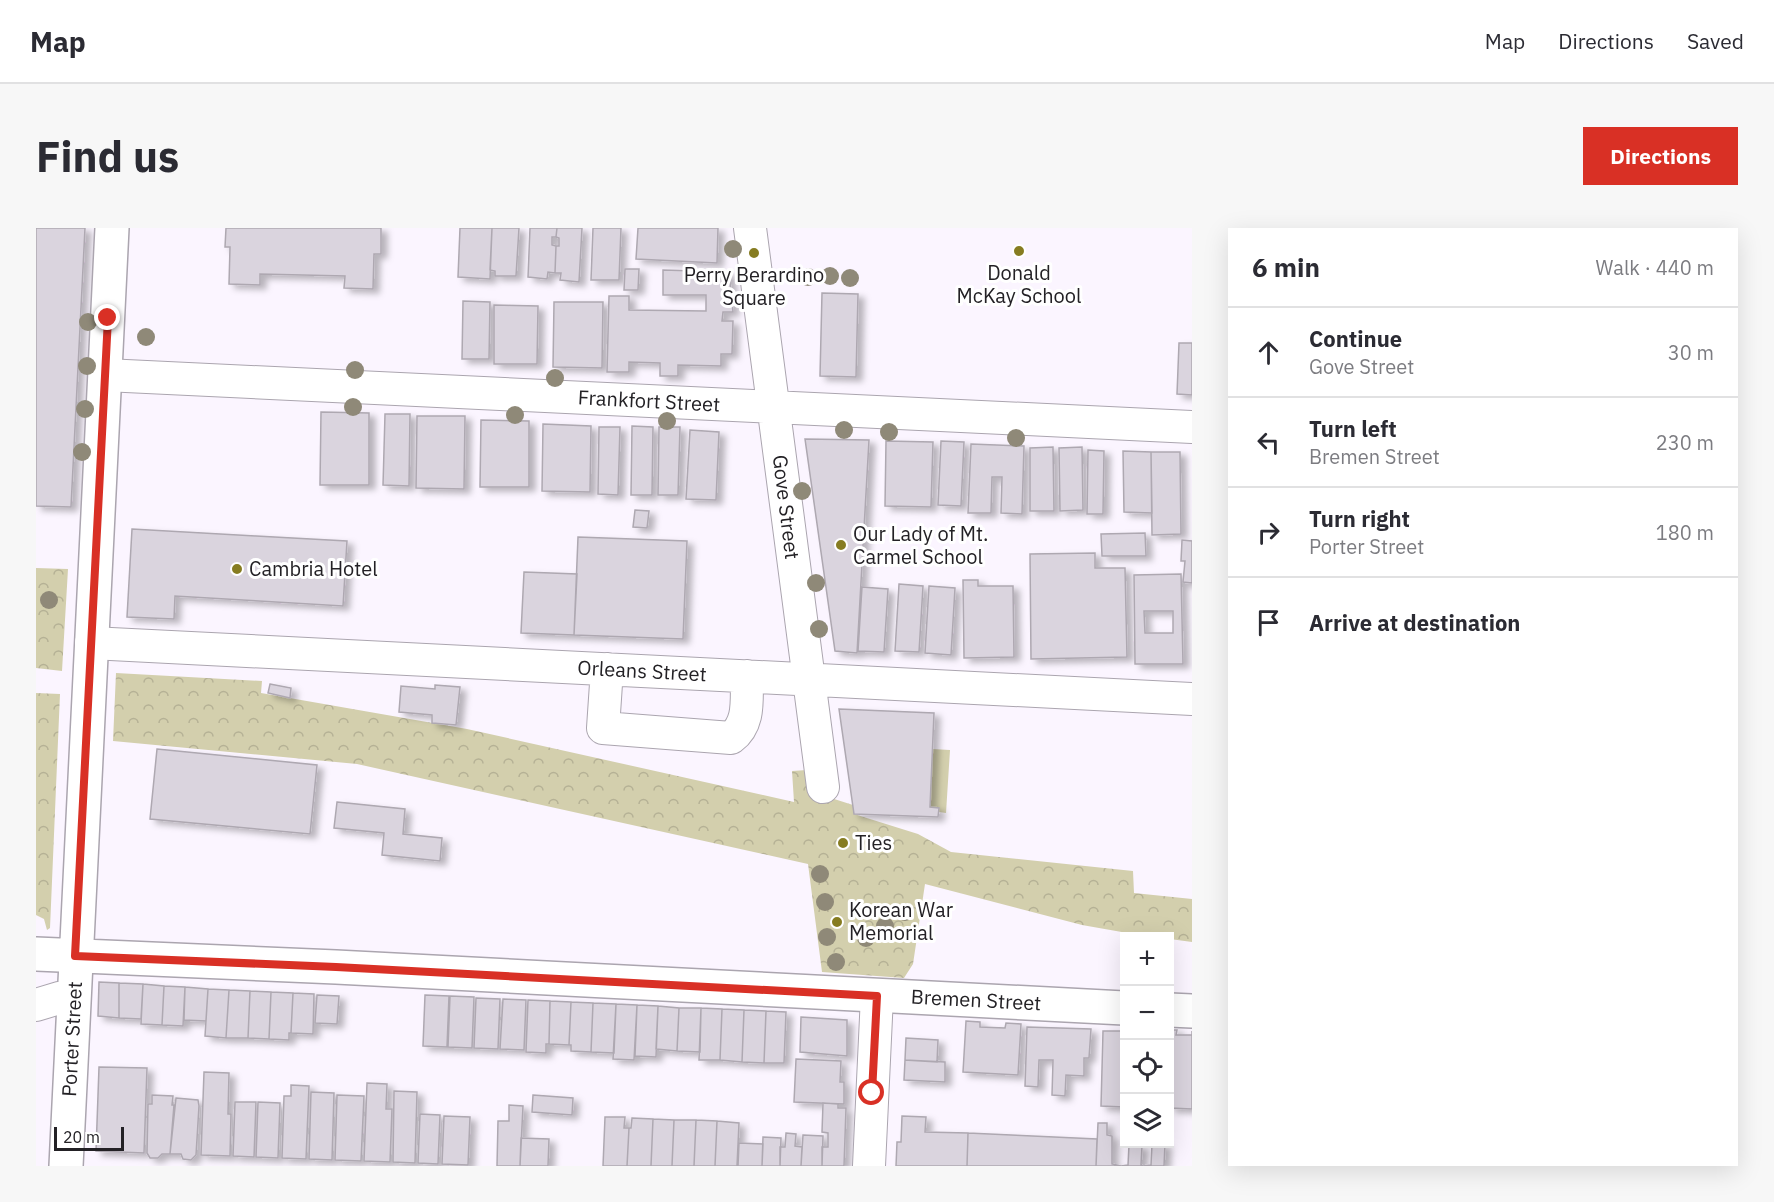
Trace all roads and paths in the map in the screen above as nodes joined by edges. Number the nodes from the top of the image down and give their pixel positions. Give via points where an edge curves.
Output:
1 (112, 228) edge
2 (750, 228) edge
3 (105, 375) junction
4 (773, 407) junction
5 (1192, 427) edge
6 (91, 643) junction
7 (607, 669) junction
8 (747, 676) junction
9 (808, 679) junction
10 (1192, 699) edge
11 (823, 787) dead end
12 (36, 954) edge
13 (75, 956) junction
14 (877, 996) junction
15 (73, 997) junction
16 (36, 1005) edge
17 (1120, 1008) edge
18 (1174, 1010) edge
19 (1192, 1011) edge
20 (66, 1166) edge
21 (869, 1166) edge

1 - 3 main road, Porter Street
2 - 4 street, Gove Street
3 - 4 street, Frankfort Street
3 - 6 main road, Porter Street
4 - 5 street, Frankfort Street
4 - 9 street, Gove Street
6 - 7 street, Orleans Street
6 - 13 main road, Porter Street
7 - 8 street, Orleans Street
7 - 8 street via 603,728 731,738 746,721
8 - 9 street, Orleans Street
9 - 10 street, Orleans Street
9 - 11 street, Gove Street
12 - 13 main road, Bremen Street
13 - 14 main road, Bremen Street
13 - 15 main road, Porter Street
14 - 17 main road, Bremen Street
14 - 21 street
15 - 16 street
15 - 20 main road, Porter Street
18 - 19 main road

